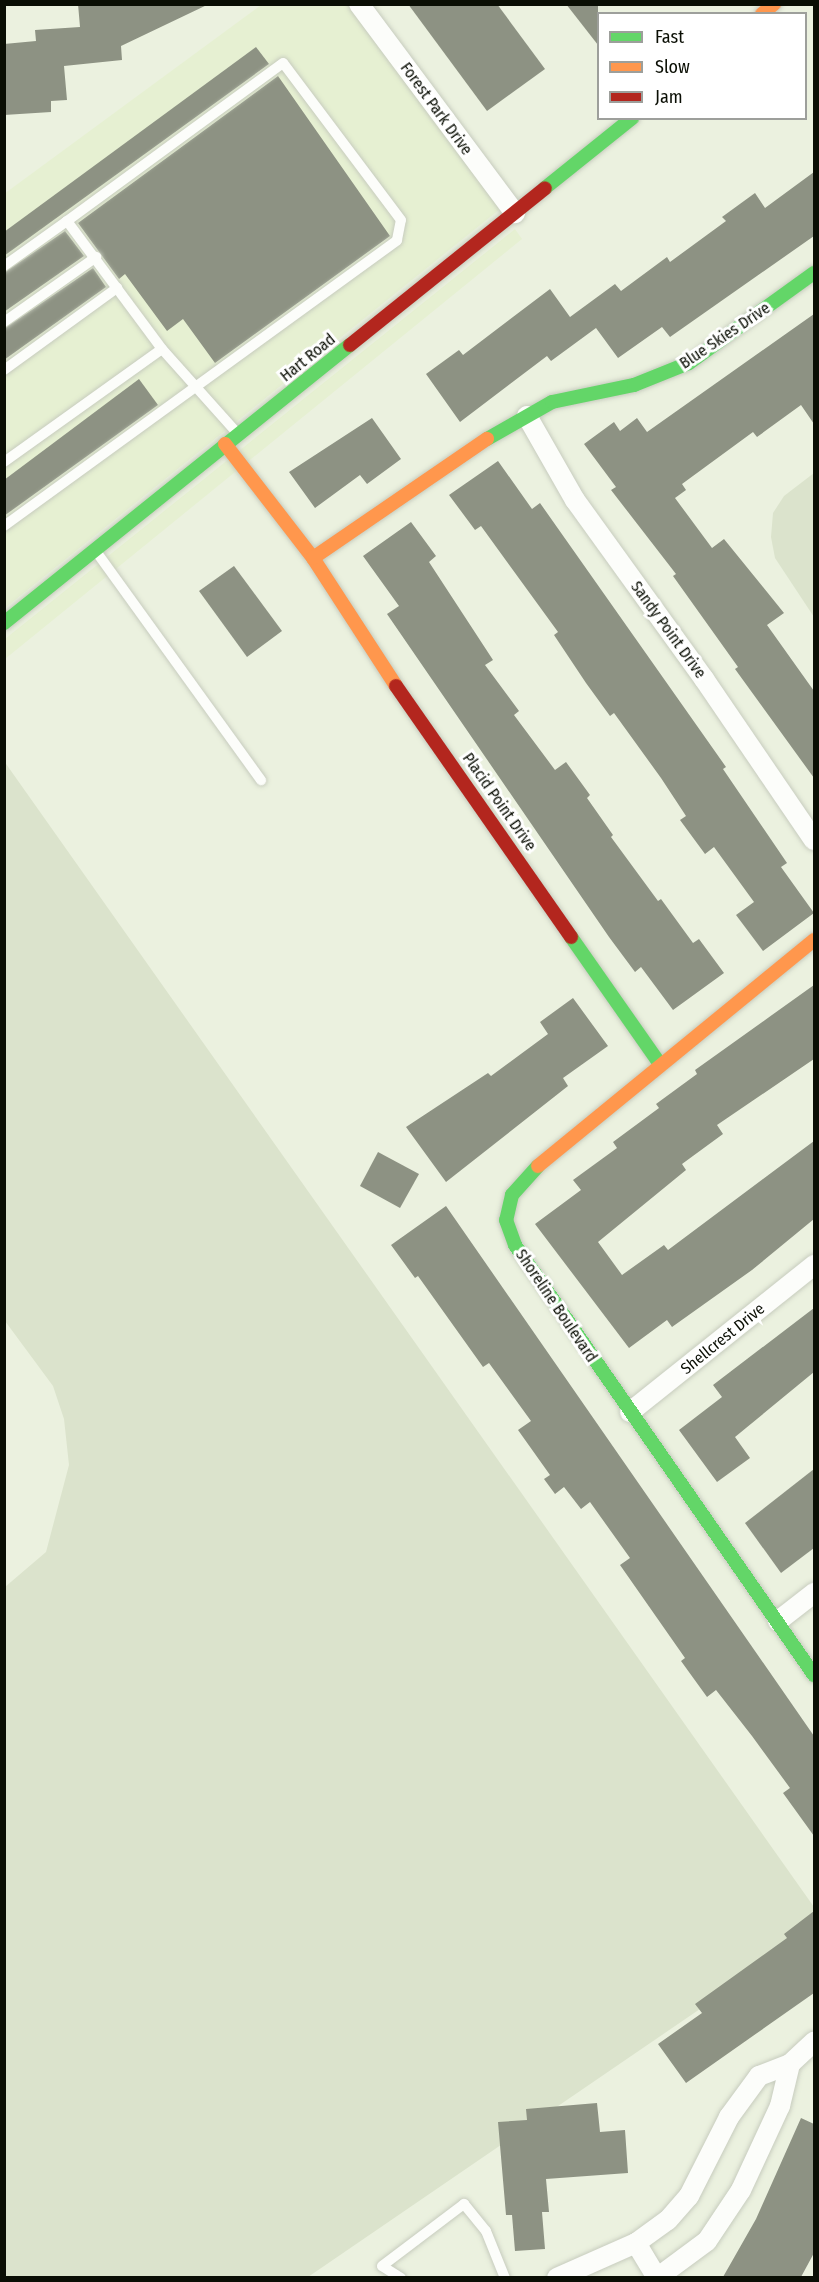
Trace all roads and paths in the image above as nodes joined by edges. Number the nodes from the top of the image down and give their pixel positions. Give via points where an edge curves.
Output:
1 (359, 4) edge
2 (630, 120) edge
3 (514, 213) junction
4 (67, 221) junction
5 (96, 256) junction
6 (4, 266) edge
7 (814, 273) edge
8 (117, 288) junction
9 (4, 322) edge
10 (162, 349) junction
11 (4, 370) edge
12 (195, 384) junction
13 (527, 416) junction
14 (238, 434) junction
15 (225, 444) junction
16 (4, 462) edge
17 (4, 526) edge
18 (95, 550) junction
19 (313, 558) junction
20 (4, 623) edge
21 (261, 780) dead end
22 (814, 840) edge
23 (814, 940) edge
24 (660, 1064) junction
25 (814, 1264) edge
26 (630, 1412) junction
27 (814, 1593) edge
28 (778, 1621) junction
29 (814, 1675) edge
30 (814, 2042) edge
31 (790, 2064) junction
32 (636, 2243) junction
33 (401, 2277) edge
34 (506, 2277) edge
35 (557, 2277) edge
36 (657, 2277) edge

1 - 3 street, Forest Park Drive
2 - 3 street, Hart Road
3 - 14 street, Hart Road
4 - 5 lane
4 - 6 lane
4 - 12 lane via 273,66 283,63 290,68 401,220 401,228 397,240
5 - 8 lane
5 - 9 lane
7 - 13 street, Blue Skies Drive via 689,363 634,385 552,402
8 - 10 lane
8 - 11 lane
10 - 12 lane
10 - 16 lane
12 - 14 lane
12 - 17 lane
13 - 19 street
13 - 22 street, Sandy Point Drive via 575,500
14 - 15 street, Hart Road
15 - 18 street, Hart Road
15 - 19 street, Placid Point Drive
18 - 20 street, Hart Road
18 - 21 lane
19 - 24 street, Placid Point Drive via 366,643
23 - 24 street, Shoreline Boulevard
24 - 26 street, Shoreline Boulevard via 538,1166 512,1195 506,1220 515,1245
25 - 26 street, Shellcrest Drive
26 - 28 street, Shoreline Boulevard
27 - 28 street
28 - 29 street, Shoreline Boulevard
30 - 31 street
31 - 32 street via 759,2076 729,2117 689,2196 668,2220
31 - 36 street via 780,2106 741,2190 707,2241
32 - 35 street
32 - 36 street
33 - 34 lane via 382,2266 464,2204 486,2231

